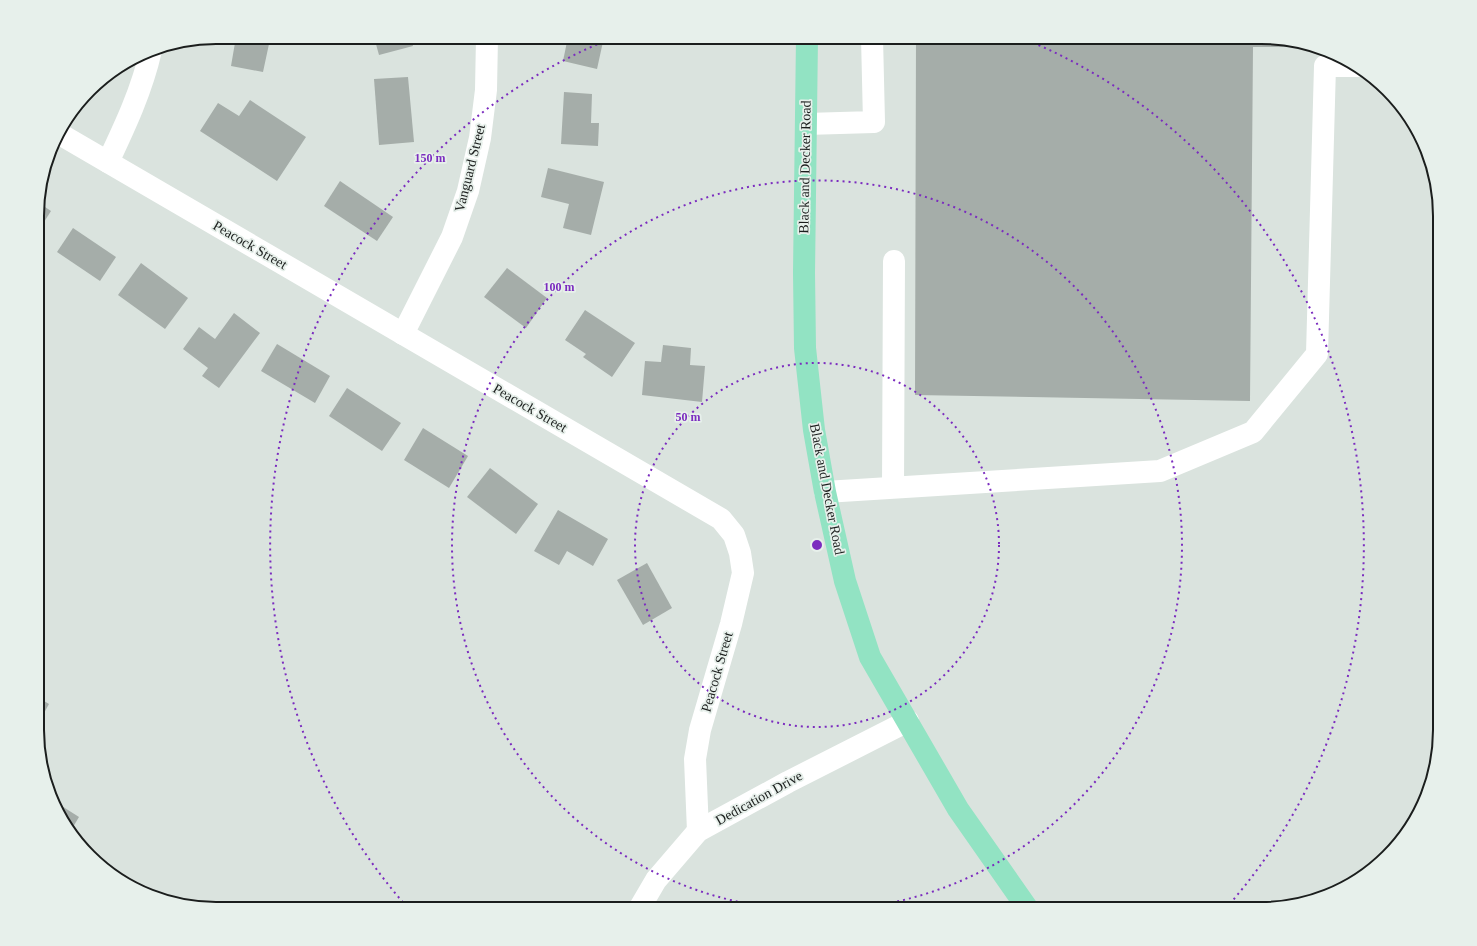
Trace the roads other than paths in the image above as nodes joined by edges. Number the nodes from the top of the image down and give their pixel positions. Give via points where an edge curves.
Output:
1 (487, 44) edge
2 (807, 44) edge
3 (872, 44) edge
4 (149, 57) edge
5 (1345, 66) edge
6 (806, 124) junction
7 (64, 136) edge
8 (108, 162) junction
9 (894, 261) dead end
10 (403, 334) junction
11 (893, 487) junction
12 (825, 492) junction
13 (908, 721) junction
14 (698, 831) junction
15 (1024, 901) edge
16 (643, 902) edge

1 - 10 street, Vanguard Street via 485,97 480,138 468,191 452,237
2 - 6 main road, Black and Decker Road
3 - 6 street via 874,122
4 - 8 street via 130,115
5 - 11 street via 1325,66 1317,354 1253,432 1160,471
6 - 12 main road, Black and Decker Road via 805,348 814,430
7 - 8 street, Peacock Street
8 - 10 street, Peacock Street
9 - 11 street
10 - 14 street, Peacock Street via 722,519 734,535 744,573 700,730 695,759
11 - 12 street
12 - 13 main road, Black and Decker Road via 845,581 870,657
13 - 14 street, Dedication Drive
13 - 15 main road, Black and Decker Road via 958,809
14 - 16 street, Dedication Drive via 656,880

